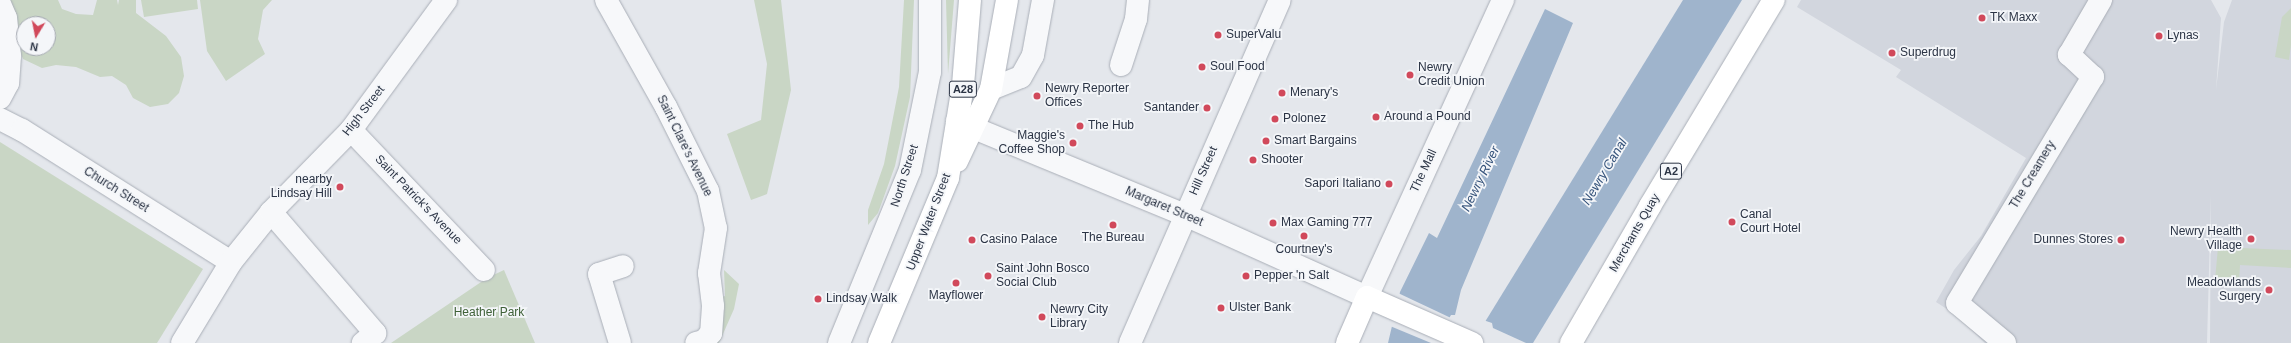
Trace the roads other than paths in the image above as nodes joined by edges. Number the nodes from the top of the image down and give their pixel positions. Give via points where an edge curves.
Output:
1 (446, 0) edge
2 (606, 0) edge
3 (930, 0) edge
4 (970, 0) edge
5 (1007, 0) edge
6 (1043, 0) edge
7 (1138, 0) edge
8 (1280, 0) edge
9 (1503, 0) edge
10 (1774, 0) edge
11 (2102, 0) edge
12 (0, 4) edge
13 (1121, 65) dead end
14 (991, 89) junction
15 (0, 98) edge
16 (0, 119) edge
17 (966, 125) junction
18 (351, 130) junction
19 (271, 212) junction
20 (1185, 215) junction
21 (231, 262) junction
22 (624, 266) dead end
23 (484, 270) dead end
24 (1367, 297) junction
25 (182, 343) edge
26 (363, 343) edge
27 (620, 343) edge
28 (696, 343) edge
29 (839, 343) edge
30 (879, 343) edge
31 (1130, 343) edge
32 (1346, 343) edge
33 (1471, 343) edge
34 (1572, 343) edge
35 (2005, 343) edge

1 - 18 street, High Street
2 - 28 street, Saint Clare's Avenue via 666,107 708,191 716,228 709,273 713,306 711,333 704,341
3 - 29 street, North Street via 930,72 910,170
4 - 17 main road, Upper Water Street / A28
5 - 14 main road, A28
6 - 14 street via 1033,54 1021,77
7 - 13 street via 1136,19
8 - 20 street, Hill Street
9 - 24 street, The Mall
10 - 34 main road, Merchants Quay / A2 via 1650,206
11 - 35 street, The Creamery via 2069,55 2093,77 1957,303
12 - 15 street via 6,18 10,56 8,83
14 - 17 main road, A28
16 - 21 street, Church Street via 22,130
17 - 20 street, Margaret Street
17 - 30 main road, Upper Water Street / A28 via 948,178
18 - 19 street, High Street
18 - 23 street, Saint Patrick's Avenue
19 - 21 street, High Street
19 - 26 street via 376,333
20 - 24 street, Margaret Street
20 - 31 street, Hill Street
21 - 25 street, High Street
22 - 27 street via 599,274
24 - 32 main road, The Mall
24 - 33 main road

